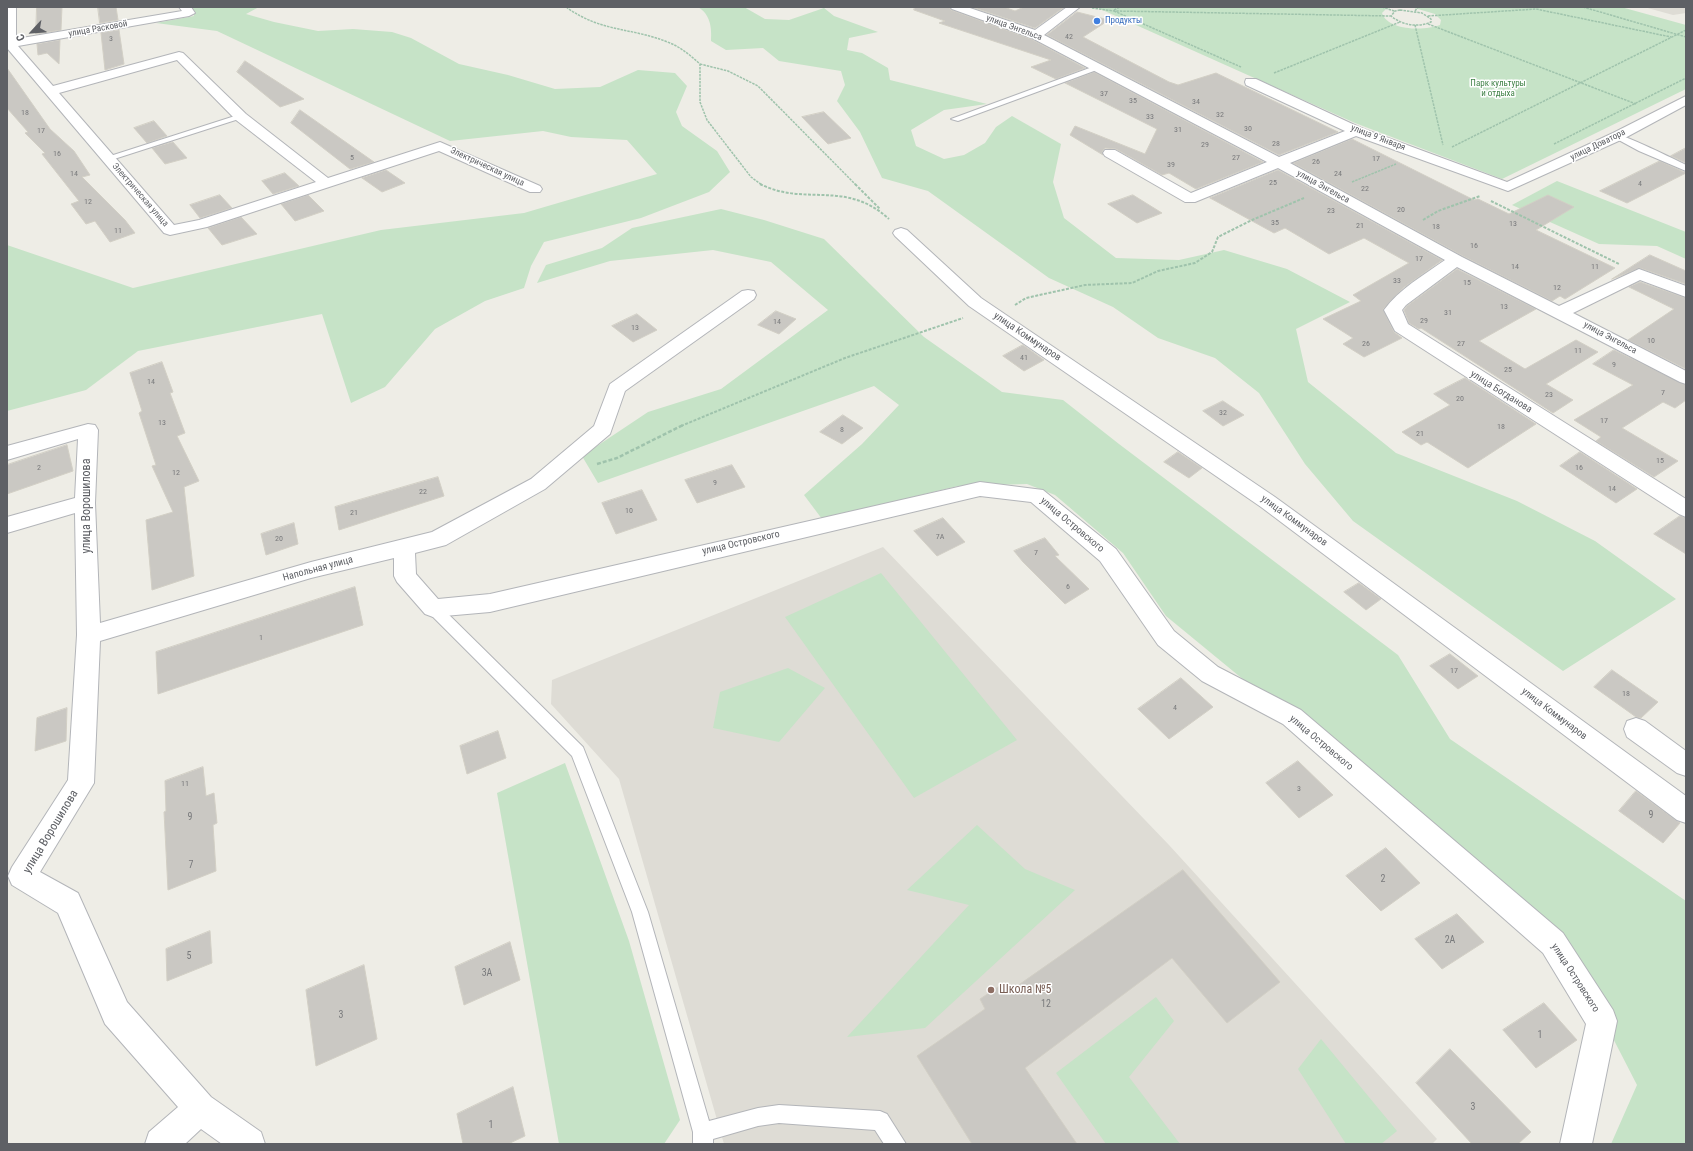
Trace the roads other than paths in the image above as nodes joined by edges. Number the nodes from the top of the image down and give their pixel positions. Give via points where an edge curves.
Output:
1 (10, 7) edge
2 (956, 7) edge
3 (1074, 7) edge
4 (187, 10) edge
5 (1036, 35) junction
6 (9, 44) edge
7 (1098, 68) junction
8 (1251, 82) dead end
9 (50, 91) junction
10 (1686, 100) edge
11 (241, 117) junction
12 (955, 118) dead end
13 (1356, 131) junction
14 (1618, 136) junction
15 (1110, 153) dead end
16 (108, 158) junction
17 (1279, 163) junction
18 (1686, 168) edge
19 (326, 183) junction
20 (1508, 187) joint
21 (535, 189) dead end
22 (901, 234) road end
23 (1456, 260) junction
24 (1686, 292) edge
25 (748, 295) dead end
26 (1561, 312) junction
27 (1686, 378) edge
28 (7, 452) edge
29 (86, 503) junction
30 (1686, 509) edge
31 (7, 525) edge
32 (404, 547) junction
33 (433, 608) junction
34 (89, 635) junction
35 (1636, 728) dead end
36 (1686, 765) edge
37 (1686, 811) edge
38 (14, 877) edge
39 (200, 1108) junction
40 (703, 1138) edge
41 (161, 1144) edge
42 (249, 1144) edge
43 (896, 1144) edge
44 (1576, 1144) edge

1 - 6 street
2 - 5 street, улица Энгельса
3 - 5 street
4 - 6 street, улица Расковой
5 - 7 street, улица Энгельса
6 - 9 street, Электрическая улица
7 - 12 lane
7 - 17 street, улица Энгельса
8 - 13 street, улица 9 Января
9 - 11 street via 179,56
9 - 16 street, Электрическая улица
10 - 14 street, улица Доватора
11 - 16 lane
11 - 19 street
13 - 17 street
13 - 20 street, улица 9 Января
14 - 18 lane
14 - 20 street, улица Доватора
15 - 17 street via 1190,199
16 - 19 street, Электрическая улица via 170,230 202,224
17 - 23 street, улица Энгельса
19 - 21 street, Электрическая улица via 440,146
22 - 37 street, улица Коммунаров via 975,302 1268,502
23 - 26 street, улица Энгельса
23 - 30 street, улица Богданова via 1400,301 1393,310 1401,328
24 - 26 street via 1639,274
25 - 32 street, Напольная улица via 617,388 603,429 538,484 438,539
26 - 27 street, улица Энгельса
28 - 29 street, улица Ворошилова via 88,430
29 - 31 street
29 - 34 street, улица Ворошилова
32 - 33 street via 405,576
32 - 34 street, Напольная улица via 311,570
33 - 40 lane via 578,752 640,912
33 - 44 street, улица Островского via 490,603 980,489 1036,495 1108,555 1166,638 1210,674 1292,717 1553,943 1602,1021
34 - 38 street, улица Ворошилова via 81,783
35 - 36 street
38 - 39 street, улица Ворошилова via 68,903 116,1013
39 - 41 street
39 - 42 street, улица Ворошилова
40 - 43 lane via 758,1117 779,1114 880,1122

